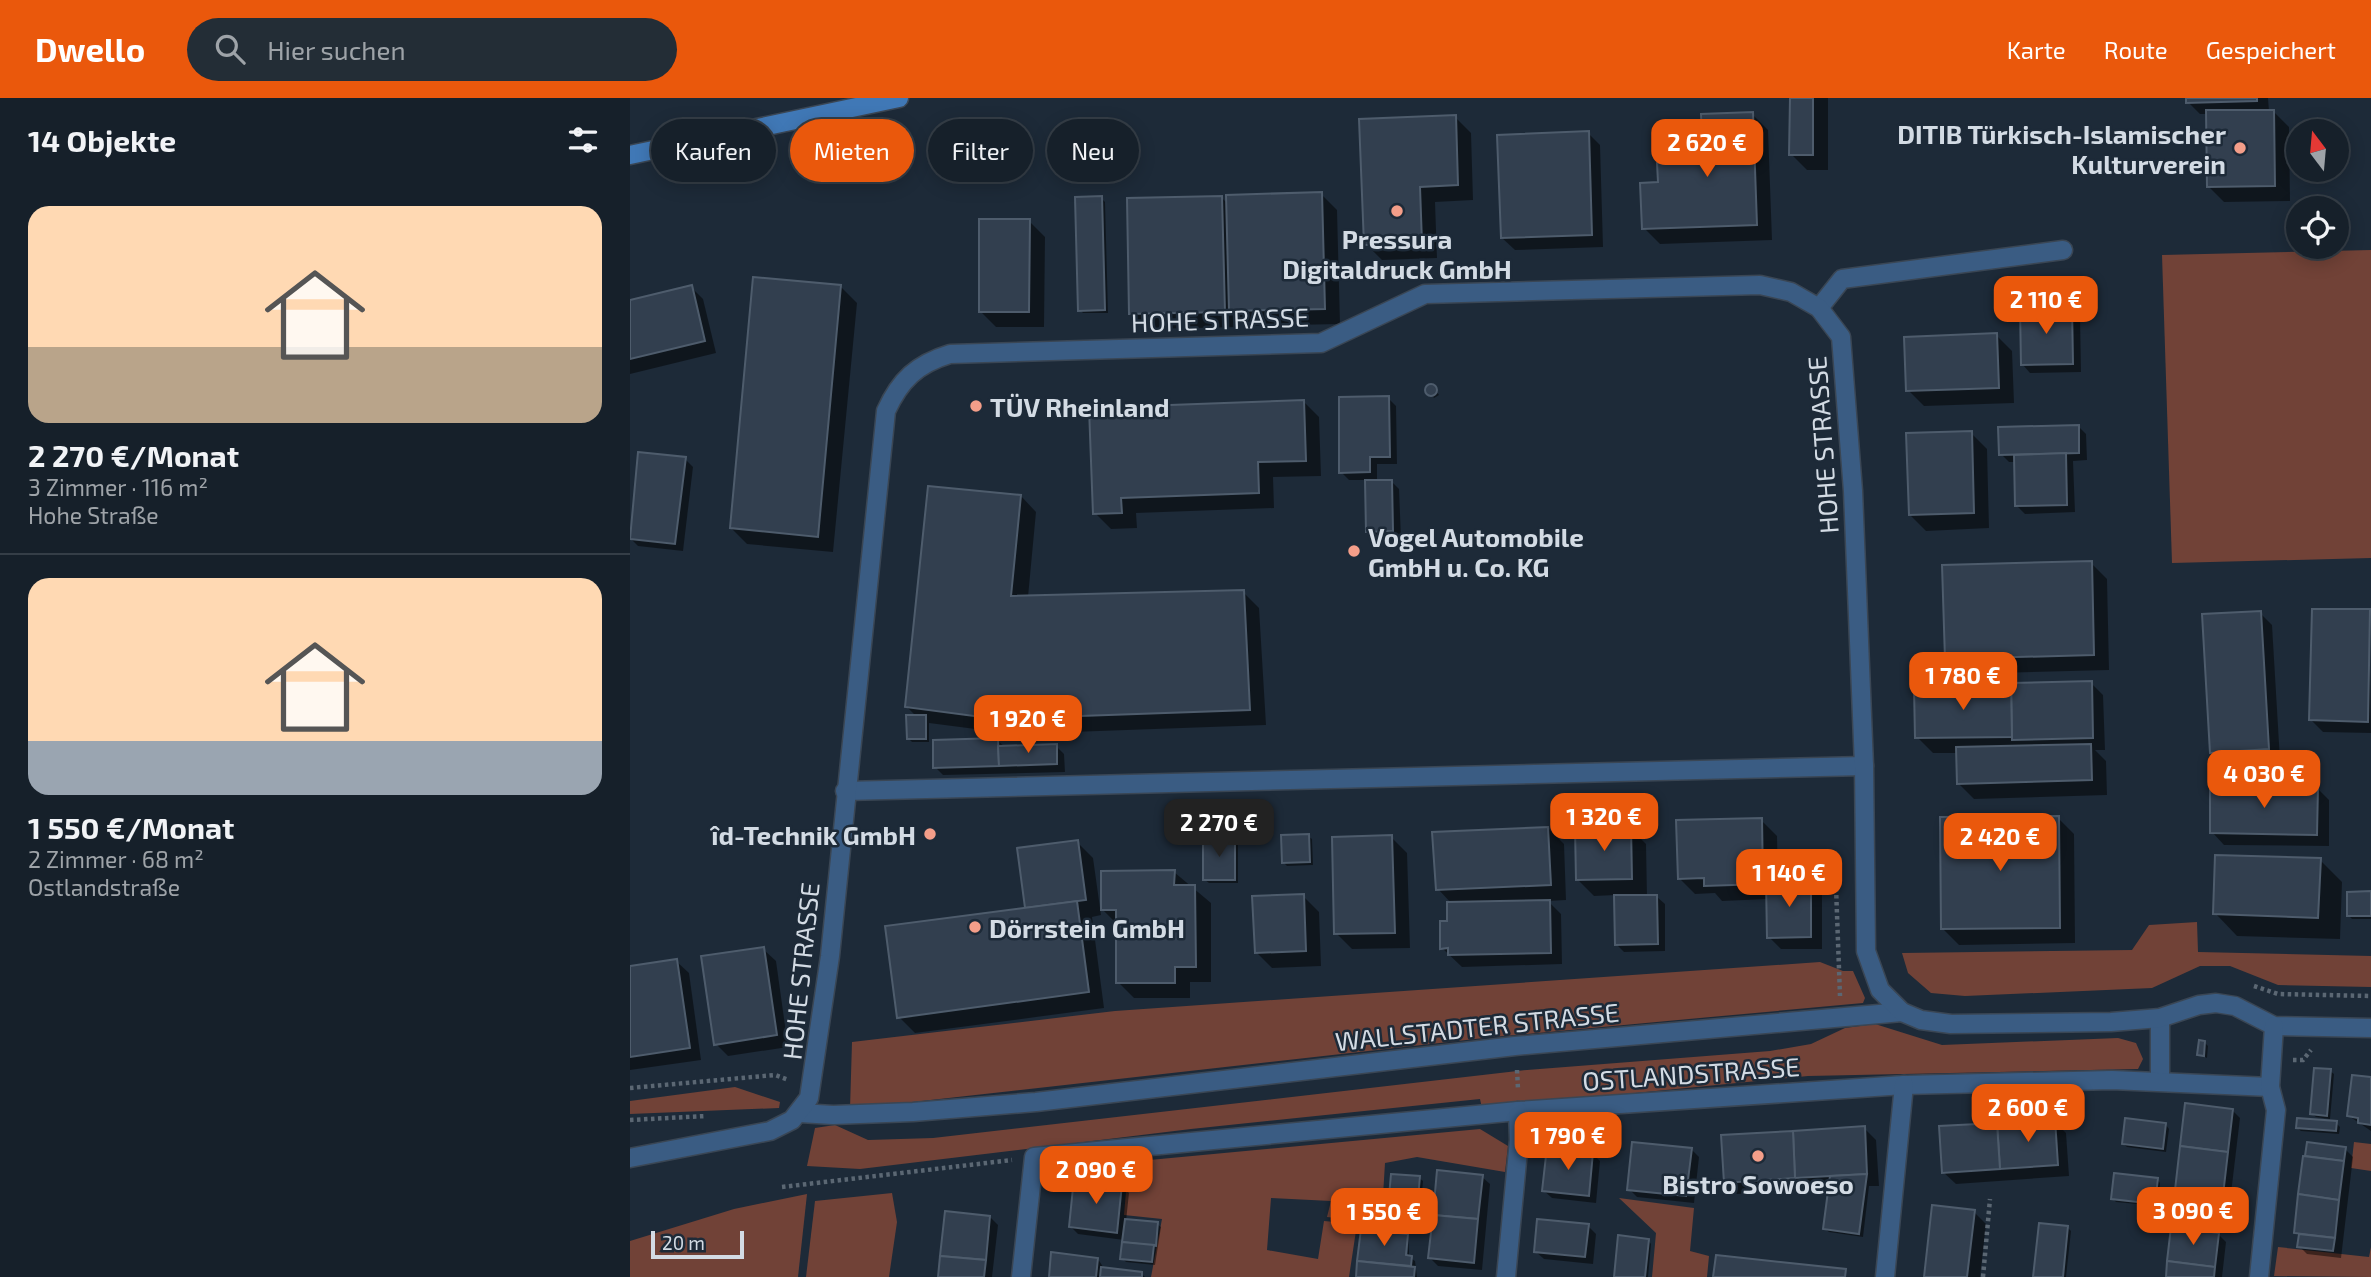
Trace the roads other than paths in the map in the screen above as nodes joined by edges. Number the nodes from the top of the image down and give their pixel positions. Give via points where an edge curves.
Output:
1 (899, 98) edge
2 (630, 155) edge
3 (2063, 250) dead end
4 (1819, 308) junction
5 (1864, 766) junction
6 (845, 791) junction
7 (1902, 1012) junction
8 (2160, 1018) junction
9 (2274, 1026) junction
10 (2371, 1028) edge
11 (2160, 1081) junction
12 (1904, 1085) junction
13 (2270, 1087) junction
14 (1518, 1111) junction
15 (800, 1113) junction
16 (630, 1158) edge
17 (1021, 1277) edge
18 (1506, 1277) edge
19 (1885, 1277) edge
20 (2259, 1277) edge

1 - 2 main road
3 - 4 street via 1842,279
4 - 5 street, HOHE STRASSE via 1840,337 1853,491
4 - 6 street, HOHE STRASSE via 1791,292 1760,285 1425,294 1321,343 950,354 927,361 895,391 886,411
5 - 6 street
5 - 7 street, HOHE STRASSE via 1866,951 1880,990
6 - 15 street, HOHE STRASSE via 812,1089
7 - 8 street, WALLSTADTER STRASSE via 1951,1024
7 - 15 street, WALLSTADTER STRASSE via 1515,1046 1036,1101 913,1112
8 - 9 street, WALLSTADTER STRASSE via 2216,1003 2235,1006
8 - 11 street
9 - 10 street
9 - 13 street
11 - 12 street, OSTLANDSTRASSE
11 - 13 street, OSTLANDSTRASSE
12 - 14 street, OSTLANDSTRASSE
12 - 19 street
13 - 20 street via 2276,1110
14 - 17 street, OSTLANDSTRASSE via 1034,1157
14 - 18 street
15 - 16 street via 771,1131

